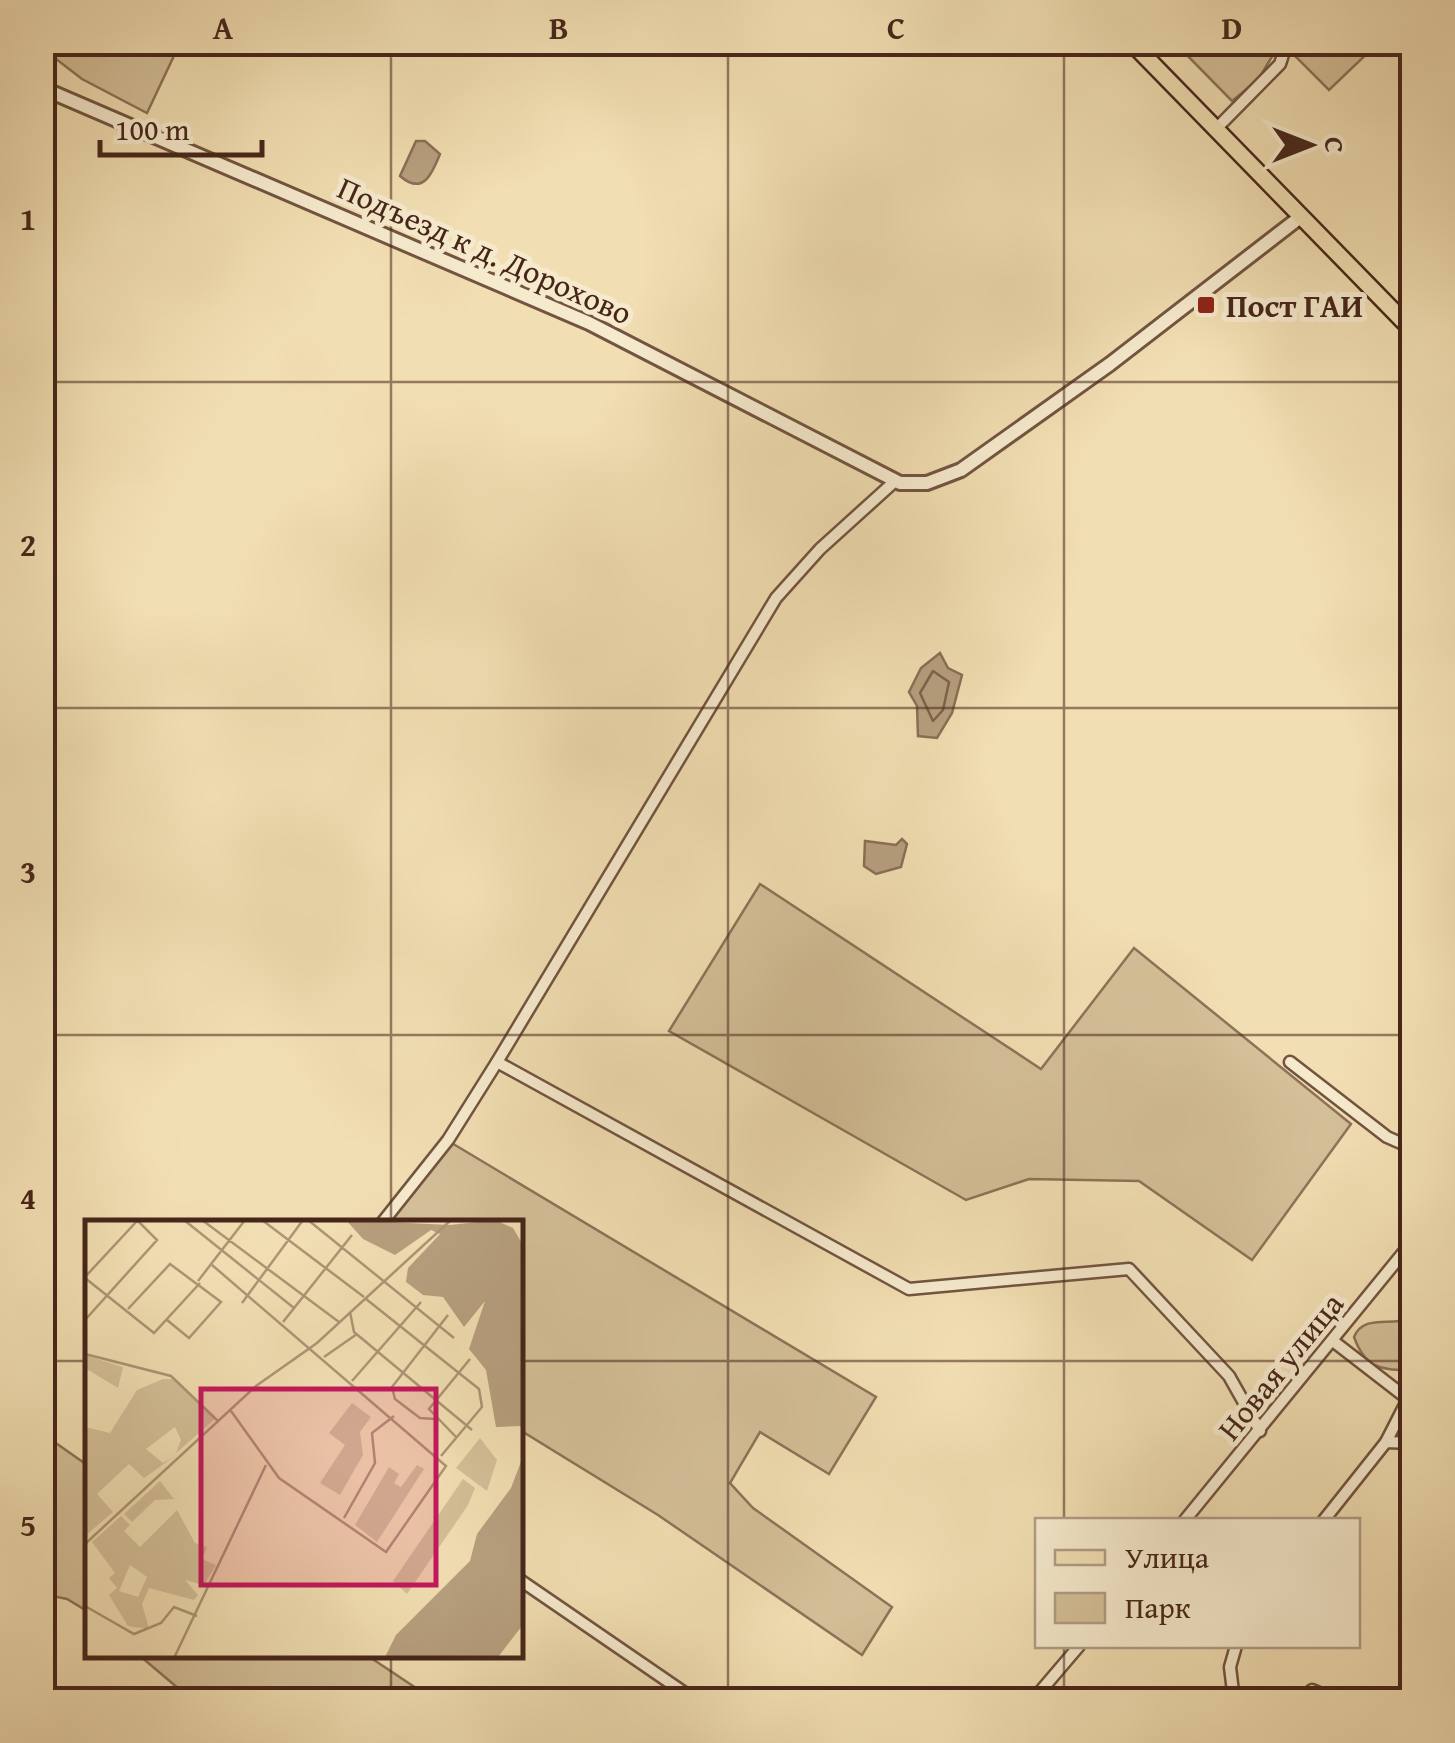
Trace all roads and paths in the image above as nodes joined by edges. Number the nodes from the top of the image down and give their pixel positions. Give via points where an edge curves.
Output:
1 (1132, 42) edge
2 (1287, 42) edge
3 (42, 88) edge
4 (1216, 130) junction
5 (1299, 218) junction
6 (1412, 330) edge
7 (894, 482) junction
8 (498, 1062) junction
9 (1290, 1062) dead end
10 (1412, 1148) edge
11 (384, 1220) edge
12 (1412, 1242) edge
13 (1333, 1340) junction
14 (1260, 1431) junction
15 (1386, 1442) junction
16 (1412, 1443) edge
17 (1187, 1518) edge
18 (1326, 1518) edge
19 (522, 1581) edge
20 (1078, 1648) edge
21 (1235, 1648) edge
22 (695, 1700) edge
23 (1033, 1700) edge
24 (1234, 1700) edge
25 (1300, 1700) edge
26 (1335, 1700) edge

1 - 4 main road
2 - 4 street via 1280,64
3 - 7 street, Подъезд к д. Дорохово via 589,323
4 - 5 main road
5 - 6 main road
5 - 7 street via 962,470 927,483
7 - 8 street via 776,598
8 - 11 street
8 - 14 street via 909,1289 1129,1269 1229,1376
9 - 10 street via 1387,1137
12 - 13 street, Новая улица
13 - 14 street, Новая улица
13 - 15 street via 1408,1399
14 - 17 street, Новая улица
15 - 16 street
15 - 18 street
19 - 22 street
20 - 23 street
21 - 24 street
25 - 26 street via 1312,1690

